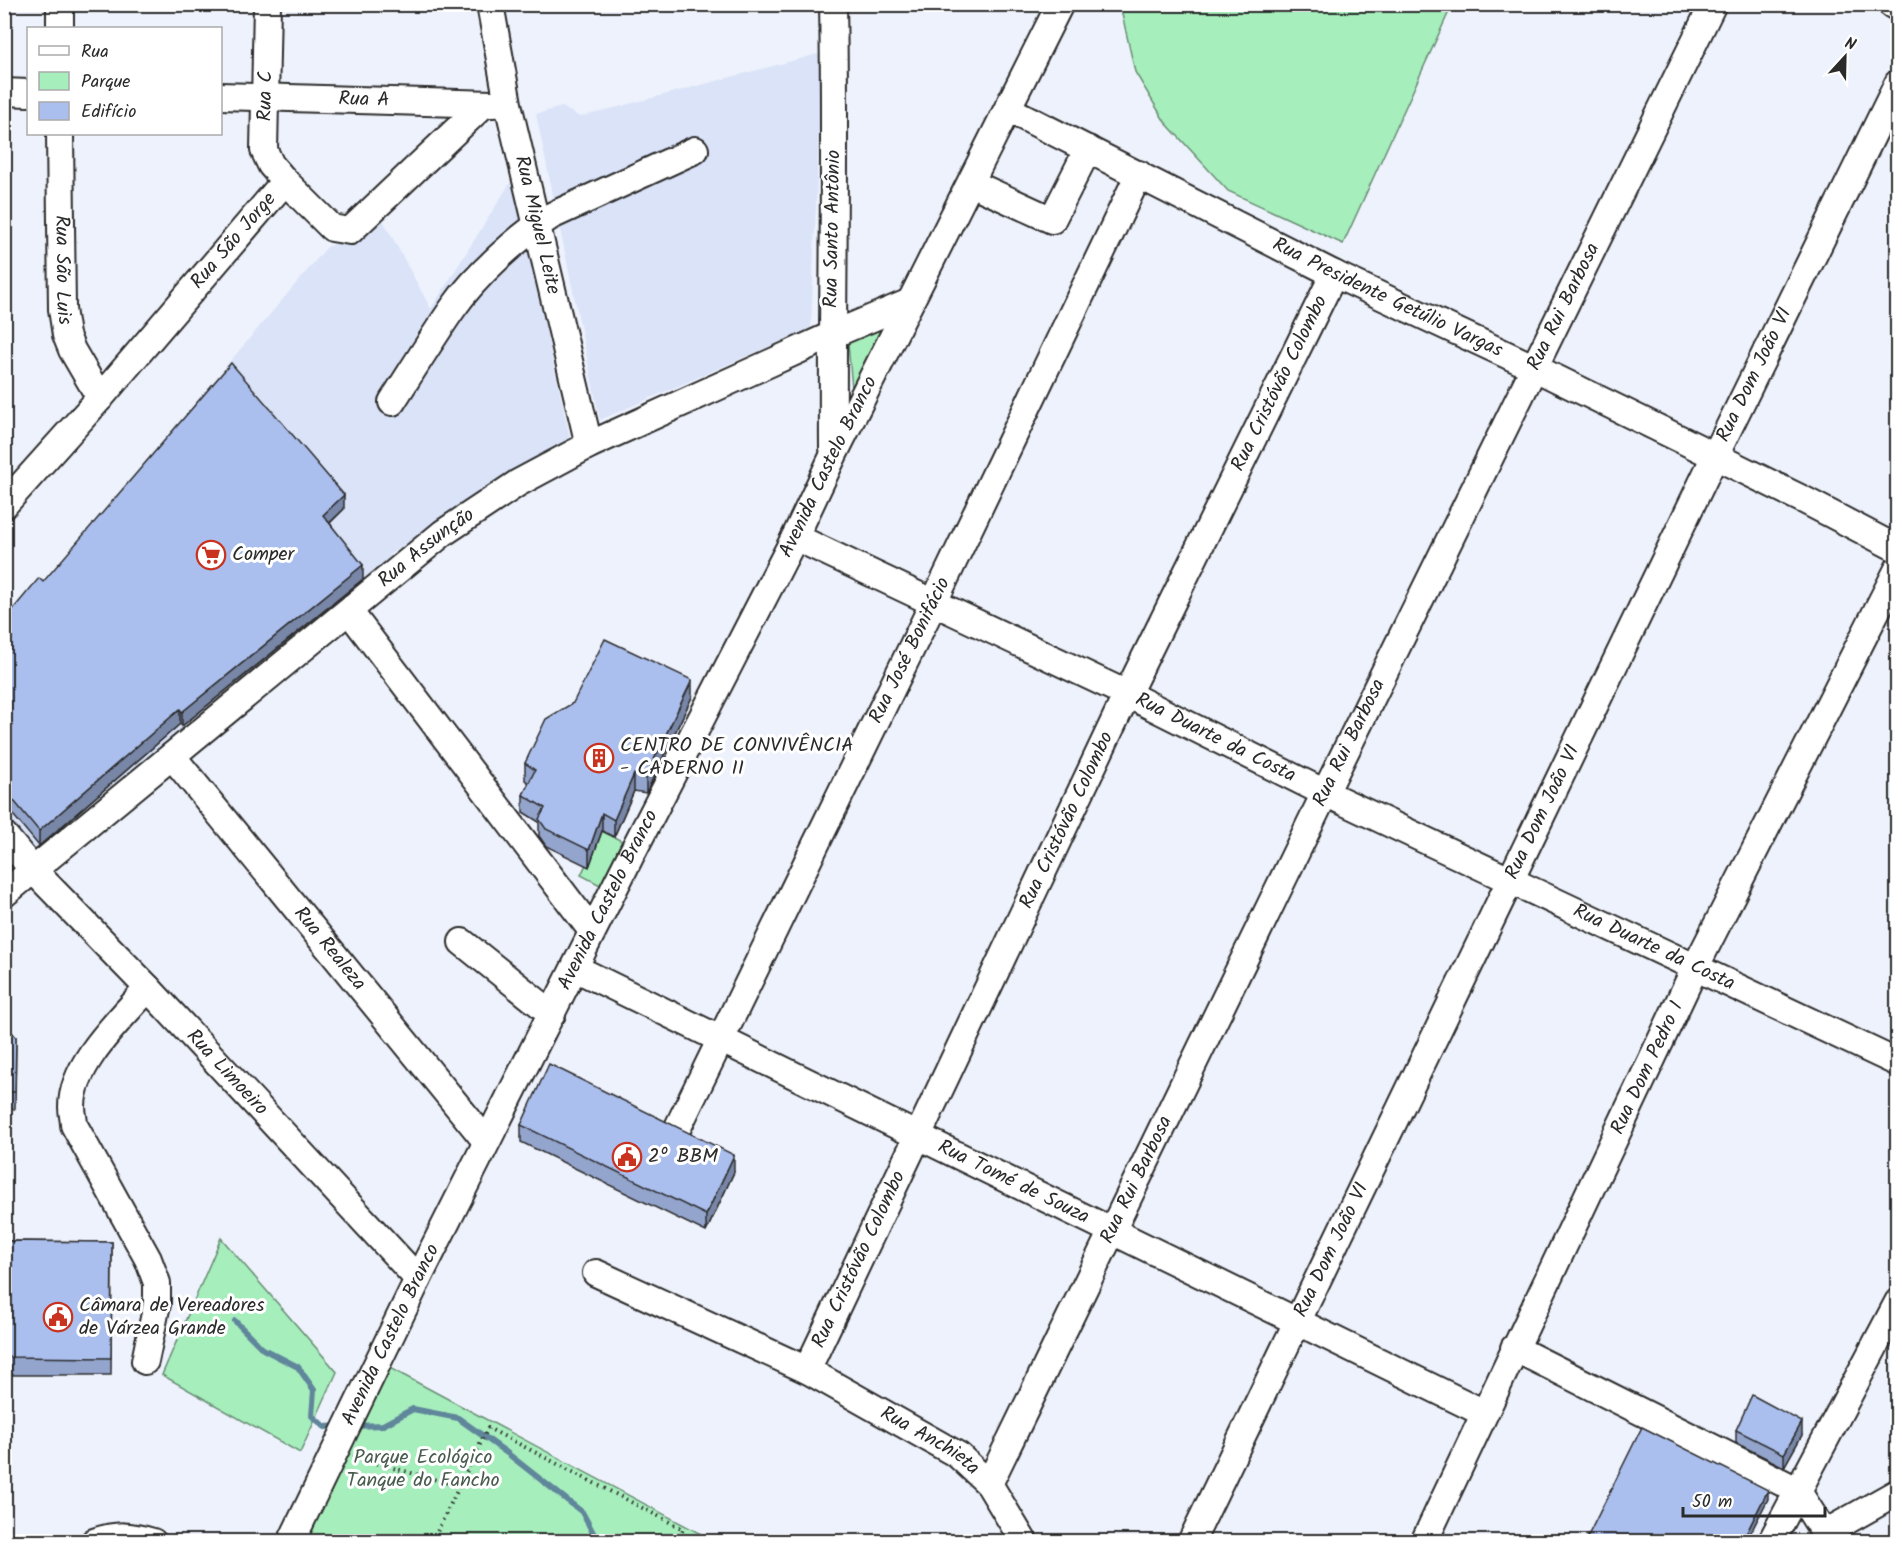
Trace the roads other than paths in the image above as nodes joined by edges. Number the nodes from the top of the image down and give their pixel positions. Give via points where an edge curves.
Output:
1 (60, 4) edge
2 (267, 4) edge
3 (833, 4) edge
4 (852, 4) edge
5 (1060, 4) edge
6 (1713, 4) edge
7 (1891, 4) edge
8 (488, 7) edge
9 (1898, 8) edge
10 (60, 27) edge
11 (835, 76) junction
12 (1898, 83) edge
13 (4, 92) edge
14 (27, 93) edge
15 (222, 96) edge
16 (266, 97) junction
17 (496, 104) junction
18 (1008, 109) junction
19 (60, 135) edge
20 (1088, 149) junction
21 (695, 150) dead end
22 (1139, 174) junction
23 (285, 182) junction
24 (970, 183) junction
25 (537, 225) junction
26 (1334, 274) junction
27 (910, 302) junction
28 (832, 335) junction
29 (1535, 368) junction
30 (100, 398) junction
31 (392, 402) dead end
32 (589, 445) junction
33 (834, 454) junction
34 (1715, 456) junction
35 (4, 506) edge
36 (795, 537) junction
37 (1898, 549) edge
38 (1898, 569) edge
39 (934, 602) junction
40 (349, 611) junction
41 (1128, 694) junction
42 (172, 756) junction
43 (1325, 794) junction
44 (7, 842) edge
45 (33, 870) junction
46 (1510, 882) junction
47 (4, 894) edge
48 (592, 932) junction
49 (462, 942) dead end
50 (574, 968) junction
51 (1695, 968) junction
52 (148, 988) junction
53 (552, 1014) junction
54 (721, 1039) junction
55 (1898, 1064) edge
56 (678, 1127) edge
57 (918, 1136) junction
58 (486, 1141) junction
59 (1112, 1231) junction
60 (596, 1273) dead end
61 (418, 1278) junction
62 (1898, 1302) edge
63 (1297, 1321) junction
64 (1514, 1348) junction
65 (145, 1361) dead end
66 (807, 1370) junction
67 (1484, 1413) junction
68 (989, 1484) junction
69 (1797, 1490) junction
70 (1898, 1492) edge
71 (1827, 1537) edge
72 (94, 1542) edge
73 (153, 1542) edge
74 (291, 1542) edge
75 (1024, 1542) edge
76 (1191, 1542) edge
77 (1424, 1542) edge
78 (1771, 1542) edge

1 - 10 street
2 - 16 street, Rua C
3 - 11 street, Rua Santo Antônio
4 - 11 street
5 - 18 street, Avenida Castelo Branco
6 - 29 street, Rua Rui Barbosa
7 - 9 street
8 - 17 street, Rua Miguel Leite
11 - 28 street, Rua Santo Antônio
12 - 34 street, Rua Dom João VI
13 - 14 street
15 - 16 street, Rua A
16 - 17 street, Rua A
16 - 23 street, Rua C via 264,150
17 - 23 street, Rua São Jorge via 350,231 332,228
17 - 25 street, Rua Miguel Leite
18 - 20 street, Rua Presidente Getúlio Vargas
18 - 24 street, Avenida Castelo Branco
19 - 30 street, Rua São Luis via 63,318 72,350
20 - 22 street, Rua Presidente Getúlio Vargas
20 - 24 street via 1052,220
21 - 25 street
22 - 26 street, Rua Presidente Getúlio Vargas
22 - 39 street, Rua José Bonifácio
23 - 30 street, Rua São Jorge
24 - 27 street, Avenida Castelo Branco
25 - 31 street via 472,285
25 - 32 street, Rua Miguel Leite
26 - 29 street, Rua Presidente Getúlio Vargas
26 - 41 street, Rua Cristóvão Colombo
27 - 28 street, Rua Assunção
27 - 33 street, Avenida Castelo Branco
28 - 32 street, Rua Assunção
28 - 33 street, Rua Santo Antônio
29 - 34 street, Rua Presidente Getúlio Vargas
29 - 43 street, Rua Rui Barbosa
30 - 35 street, Rua São Jorge
32 - 40 street, Rua Assunção via 518,483 443,533
33 - 36 street, Avenida Castelo Branco
34 - 37 street, Rua Presidente Getúlio Vargas
34 - 46 street, Rua Dom João VI
36 - 39 street, Rua Duarte da Costa
36 - 48 street, Avenida Castelo Branco
38 - 51 street, Rua Dom Pedro I
39 - 41 street, Rua Duarte da Costa
39 - 54 street, Rua José Bonifácio
40 - 42 street, Rua Assunção
40 - 48 street
41 - 43 street, Rua Duarte da Costa
41 - 57 street, Rua Cristóvão Colombo
42 - 45 street, Rua Assunção
42 - 58 street, Rua Realeza
43 - 46 street, Rua Duarte da Costa
43 - 59 street, Rua Rui Barbosa
44 - 45 street, Rua Limoeiro
45 - 47 street, Rua Assunção
45 - 52 street, Rua Limoeiro
46 - 51 street, Rua Duarte da Costa
46 - 63 street, Rua Dom João VI
48 - 50 street, Avenida Castelo Branco
49 - 53 street
50 - 53 street, Avenida Castelo Branco
50 - 54 street, Rua Tomé de Souza
51 - 55 street, Rua Duarte da Costa
51 - 64 street, Rua Dom Pedro I
52 - 61 street, Rua Limoeiro
52 - 65 street via 87,1059 72,1105 75,1125 148,1259 157,1283 157,1304
53 - 58 street, Avenida Castelo Branco
54 - 56 street, Rua José Bonifácio
54 - 57 street, Rua Tomé de Souza
57 - 59 street, Rua Tomé de Souza
57 - 66 street, Rua Cristóvão Colombo
58 - 61 street, Avenida Castelo Branco
59 - 63 street, Rua Tomé de Souza
59 - 68 street, Rua Rui Barbosa
60 - 66 street, Rua Anchieta
61 - 74 street, Avenida Castelo Branco
62 - 69 street
63 - 67 street, Rua Tomé de Souza
63 - 76 street, Rua Dom João VI
64 - 67 street, Rua Dom Pedro I
64 - 69 street
66 - 68 street, Rua Anchieta via 958,1455
67 - 77 street, Rua Dom Pedro I
68 - 75 street, Rua Anchieta
69 - 71 street
69 - 78 street
70 - 71 street
72 - 73 street via 112,1535

